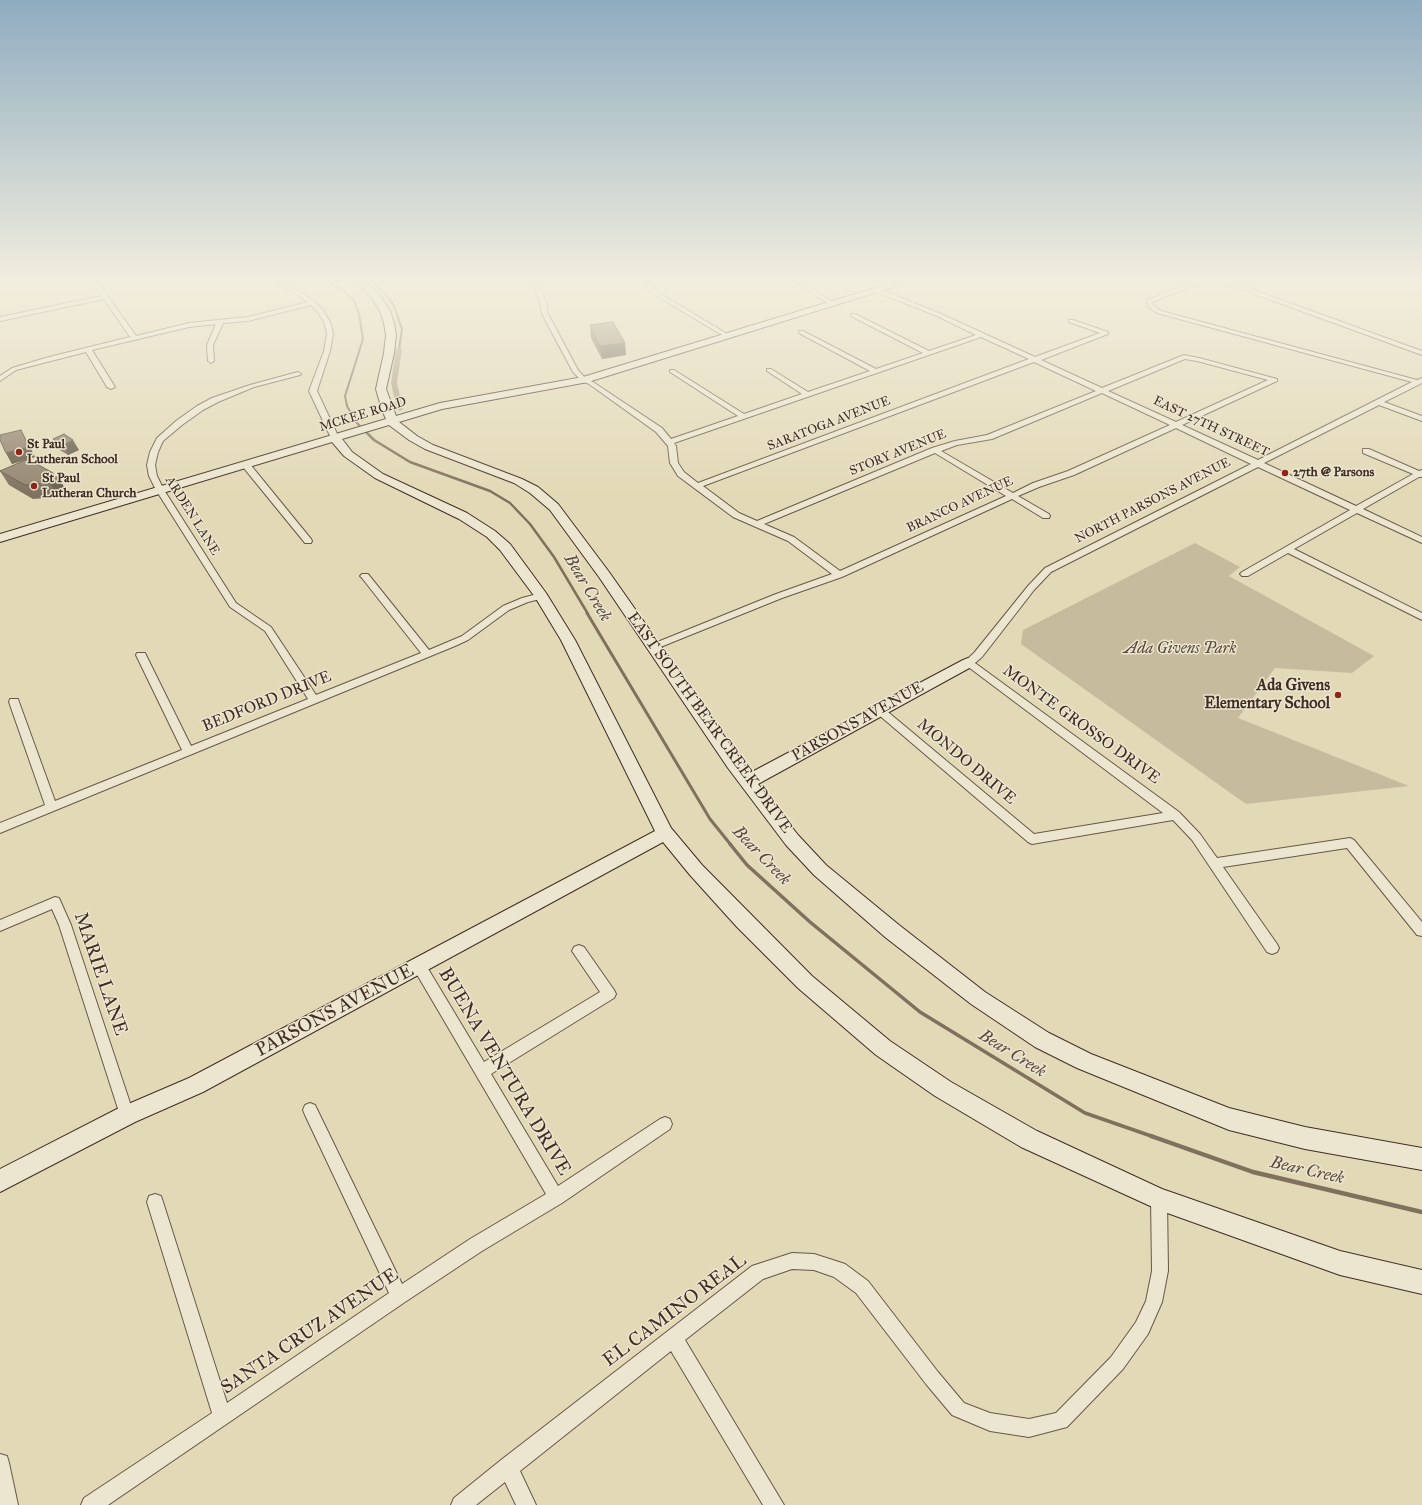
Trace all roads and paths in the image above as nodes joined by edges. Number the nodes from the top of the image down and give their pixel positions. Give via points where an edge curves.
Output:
1 (67, 354) edge
2 (91, 354) edge
3 (211, 354) edge
4 (327, 354) edge
5 (389, 354) edge
6 (565, 354) edge
7 (671, 354) edge
8 (843, 354) edge
9 (924, 354) edge
10 (1023, 354) edge
11 (1047, 354) edge
12 (1319, 354) edge
13 (1034, 359) junction
14 (211, 361) dead end
15 (769, 370) dead end
16 (672, 371) dead end
17 (875, 371) junction
18 (298, 374) dead end
19 (0, 379) edge
20 (584, 380) junction
21 (1276, 380) joint
22 (1420, 381) edge
23 (111, 387) dead end
24 (1101, 390) junction
25 (808, 395) junction
26 (1378, 402) junction
27 (744, 417) junction
28 (1422, 419) edge
29 (387, 422) junction
30 (1175, 425) junction
31 (339, 437) junction
32 (670, 442) junction
33 (935, 450) junction
34 (1366, 451) dead end
35 (1257, 463) junction
36 (246, 465) junction
37 (1421, 473) edge
38 (696, 486) junction
39 (160, 490) junction
40 (1012, 496) junction
41 (1358, 510) junction
42 (1046, 516) dead end
43 (757, 524) junction
44 (0, 538) edge
45 (1422, 540) edge
46 (308, 541) dead end
47 (1287, 549) junction
48 (1244, 574) dead end
49 (839, 575) junction
50 (365, 576) dead end
51 (541, 596) junction
52 (1422, 618) edge
53 (654, 647) junction
54 (427, 654) junction
55 (141, 655) dead end
56 (968, 663) junction
57 (314, 700) junction
58 (14, 702) dead end
59 (878, 710) junction
60 (188, 751) junction
61 (748, 782) junction
62 (50, 807) junction
63 (1175, 815) junction
64 (0, 828) edge
65 (665, 833) junction
66 (1214, 863) junction
67 (0, 926) edge
68 (1422, 931) edge
69 (1272, 948) dead end
70 (579, 951) dead end
71 (419, 966) junction
72 (481, 1072) junction
73 (310, 1110) dead end
74 (127, 1115) junction
75 (665, 1124) dead end
76 (1422, 1159) edge
77 (0, 1181) edge
78 (556, 1197) junction
79 (1159, 1199) junction
80 (155, 1202) dead end
81 (1422, 1282) edge
82 (399, 1296) junction
83 (673, 1338) junction
84 (222, 1418) junction
85 (0, 1463) edge
86 (508, 1467) junction
87 (8, 1505) edge
88 (91, 1505) edge
89 (461, 1505) edge
90 (526, 1505) edge
91 (774, 1505) edge

1 - 19 street via 14,369
2 - 23 street
3 - 14 street
4 - 31 street via 313,392
5 - 29 street, EAST SOUTH BEAR CREEK DRIVE via 381,389
6 - 20 street via 572,368
7 - 20 street, MCKEE ROAD
8 - 17 street
9 - 17 street
10 - 13 street, EAST 27TH STREET
11 - 13 street, SARATOGA AVENUE
12 - 22 street
13 - 24 street, EAST 27TH STREET
13 - 38 street, SARATOGA AVENUE
15 - 25 street
16 - 27 street
17 - 25 street
18 - 39 street, ARDEN LANE via 252,386 216,400 174,427 160,440 152,456 151,471
20 - 29 street, MCKEE ROAD via 467,400
20 - 32 street via 659,430
21 - 24 street, STORY AVENUE via 1184,357
21 - 30 street, BRANCO AVENUE
22 - 26 street, NORTH PARSONS AVENUE
24 - 30 street, EAST 27TH STREET
24 - 33 street, STORY AVENUE via 989,437 955,443
25 - 27 street
26 - 28 street
26 - 35 street, NORTH PARSONS AVENUE
27 - 32 street
29 - 31 street, MCKEE ROAD
29 - 53 street, EAST SOUTH BEAR CREEK DRIVE via 429,447 518,481 554,507
30 - 35 street, EAST 27TH STREET
30 - 40 street, BRANCO AVENUE via 1071,473
31 - 36 street, MCKEE ROAD
31 - 51 street via 348,454 379,476 463,516 491,534 505,547
32 - 38 street via 674,452 674,463 681,474
33 - 40 street
33 - 43 street, STORY AVENUE
34 - 37 street
35 - 41 street, EAST 27TH STREET
35 - 56 street, NORTH PARSONS AVENUE via 1048,570 978,655
36 - 39 street, MCKEE ROAD
36 - 46 street
37 - 41 street
38 - 43 street via 736,515
39 - 44 street, MCKEE ROAD
39 - 57 street, ARDEN LANE via 234,604 268,629
40 - 42 street
40 - 49 street, BRANCO AVENUE
41 - 45 street, EAST 27TH STREET
41 - 47 street
43 - 49 street via 791,539
47 - 48 street
47 - 52 street
49 - 53 street, BRANCO AVENUE via 779,596
50 - 54 street
51 - 54 street, BEDFORD DRIVE via 506,608 466,638
51 - 65 street via 568,640
53 - 61 street, EAST SOUTH BEAR CREEK DRIVE
54 - 57 street, BEDFORD DRIVE
55 - 60 street
56 - 59 street, PARSONS AVENUE
56 - 63 street, MONTE GROSSO DRIVE
57 - 60 street, BEDFORD DRIVE
58 - 62 street
59 - 61 street, PARSONS AVENUE
59 - 63 street, MONDO DRIVE via 1032,838
60 - 62 street, BEDFORD DRIVE
61 - 76 street, EAST SOUTH BEAR CREEK DRIVE via 792,840 820,870 892,931 978,998 1042,1040 1084,1061 1229,1119 1305,1138
62 - 64 street, BEDFORD DRIVE
63 - 66 street, MONTE GROSSO DRIVE via 1196,836
65 - 71 street, PARSONS AVENUE
65 - 79 street via 696,870 805,982 883,1048 943,1089 1029,1139
66 - 68 street via 1350,843
66 - 69 street, MONTE GROSSO DRIVE
67 - 74 street, MARIE LANE via 55,902 65,925
70 - 72 street via 609,994
71 - 72 street, BUENA VENTURA DRIVE
71 - 74 street, PARSONS AVENUE via 196,1085
72 - 78 street, BUENA VENTURA DRIVE
73 - 82 street
74 - 77 street, PARSONS AVENUE
75 - 78 street, SANTA CRUZ AVENUE
78 - 82 street, SANTA CRUZ AVENUE
79 - 81 street via 1340,1263
79 - 83 street, EL CAMINO REAL via 1160,1271 1154,1302 1142,1328 1117,1363 1061,1421 1029,1428 990,1422 958,1409 862,1287 839,1270 814,1262 792,1261 758,1272
80 - 84 street
82 - 84 street, SANTA CRUZ AVENUE
83 - 86 street, EL CAMINO REAL
83 - 91 street
84 - 88 street, SANTA CRUZ AVENUE
85 - 87 street
86 - 89 street, EL CAMINO REAL
86 - 90 street

